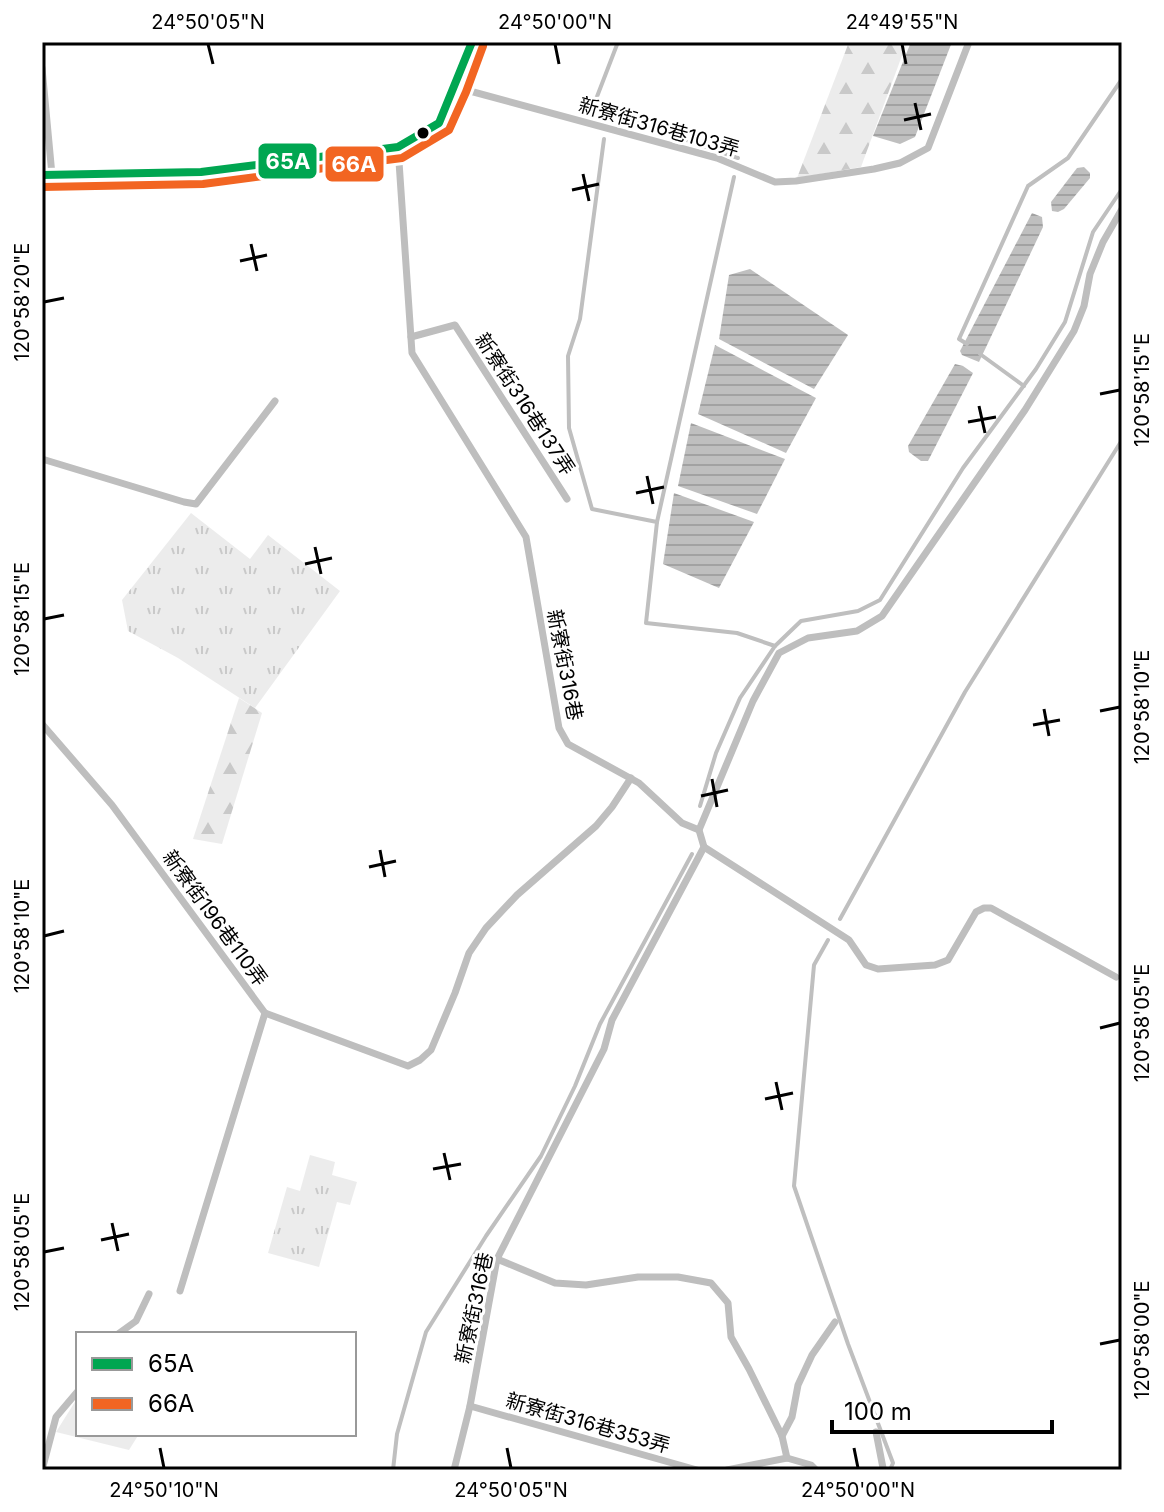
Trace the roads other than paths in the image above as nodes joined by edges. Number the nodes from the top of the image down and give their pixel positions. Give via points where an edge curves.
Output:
1 (472, 42) edge
2 (969, 42) edge
3 (42, 68) edge
4 (455, 87) junction
5 (398, 147) junction
6 (42, 175) edge
7 (52, 175) junction
8 (1122, 209) edge
9 (411, 337) junction
10 (275, 401) dead end
11 (42, 459) edge
12 (567, 499) dead end
13 (42, 724) edge
14 (631, 778) junction
15 (699, 830) junction
16 (704, 847) junction
17 (1116, 977) dead end
18 (265, 1013) junction
19 (497, 1259) junction
20 (180, 1291) dead end
21 (149, 1294) dead end
22 (835, 1322) dead end
23 (121, 1332) edge
24 (76, 1393) edge
25 (470, 1406) junction
26 (876, 1432) dead end
27 (782, 1436) junction
28 (787, 1458) junction
29 (657, 1459) junction
30 (42, 1470) edge
31 (454, 1470) edge
32 (652, 1470) edge
33 (697, 1470) edge
34 (727, 1470) edge
35 (816, 1470) edge
36 (882, 1470) edge

1 - 4 lane
2 - 4 lane, 新寮街316巷103弄 via 928,148 900,163 796,181 775,182 717,158
3 - 7 lane
4 - 5 lane via 439,123
5 - 7 lane via 201,172
5 - 9 lane, 新寮街316巷
6 - 7 lane
8 - 15 lane via 1090,274 1074,331 882,616 857,631 808,638 779,653
9 - 12 lane, 新寮街316巷137弄 via 455,325
9 - 14 lane, 新寮街316巷 via 412,353 526,537 559,728 568,744
10 - 11 lane via 196,504
13 - 18 lane, 新寮街196巷110弄 via 112,805
14 - 15 lane, 新寮街316巷 via 682,823
14 - 18 lane, 新寮街196巷110弄 via 596,826 486,928 469,953 431,1050 420,1060 408,1066
15 - 16 lane
16 - 17 lane via 849,940 866,965 878,969 948,960 976,912 991,908
16 - 19 lane, 新寮街316巷 via 612,1020 604,1049
18 - 20 lane
19 - 25 lane, 新寮街316巷
19 - 27 lane via 555,1283 586,1285 638,1277 711,1283 728,1303 731,1337
21 - 23 lane via 136,1321
22 - 27 lane via 802,1375
24 - 30 lane via 56,1417
25 - 29 lane, 新寮街316巷353弄
25 - 31 lane, 新寮街316巷
26 - 36 lane
27 - 28 lane
28 - 34 lane
28 - 35 lane
29 - 32 lane
29 - 33 lane, 新寮街316巷353弄

